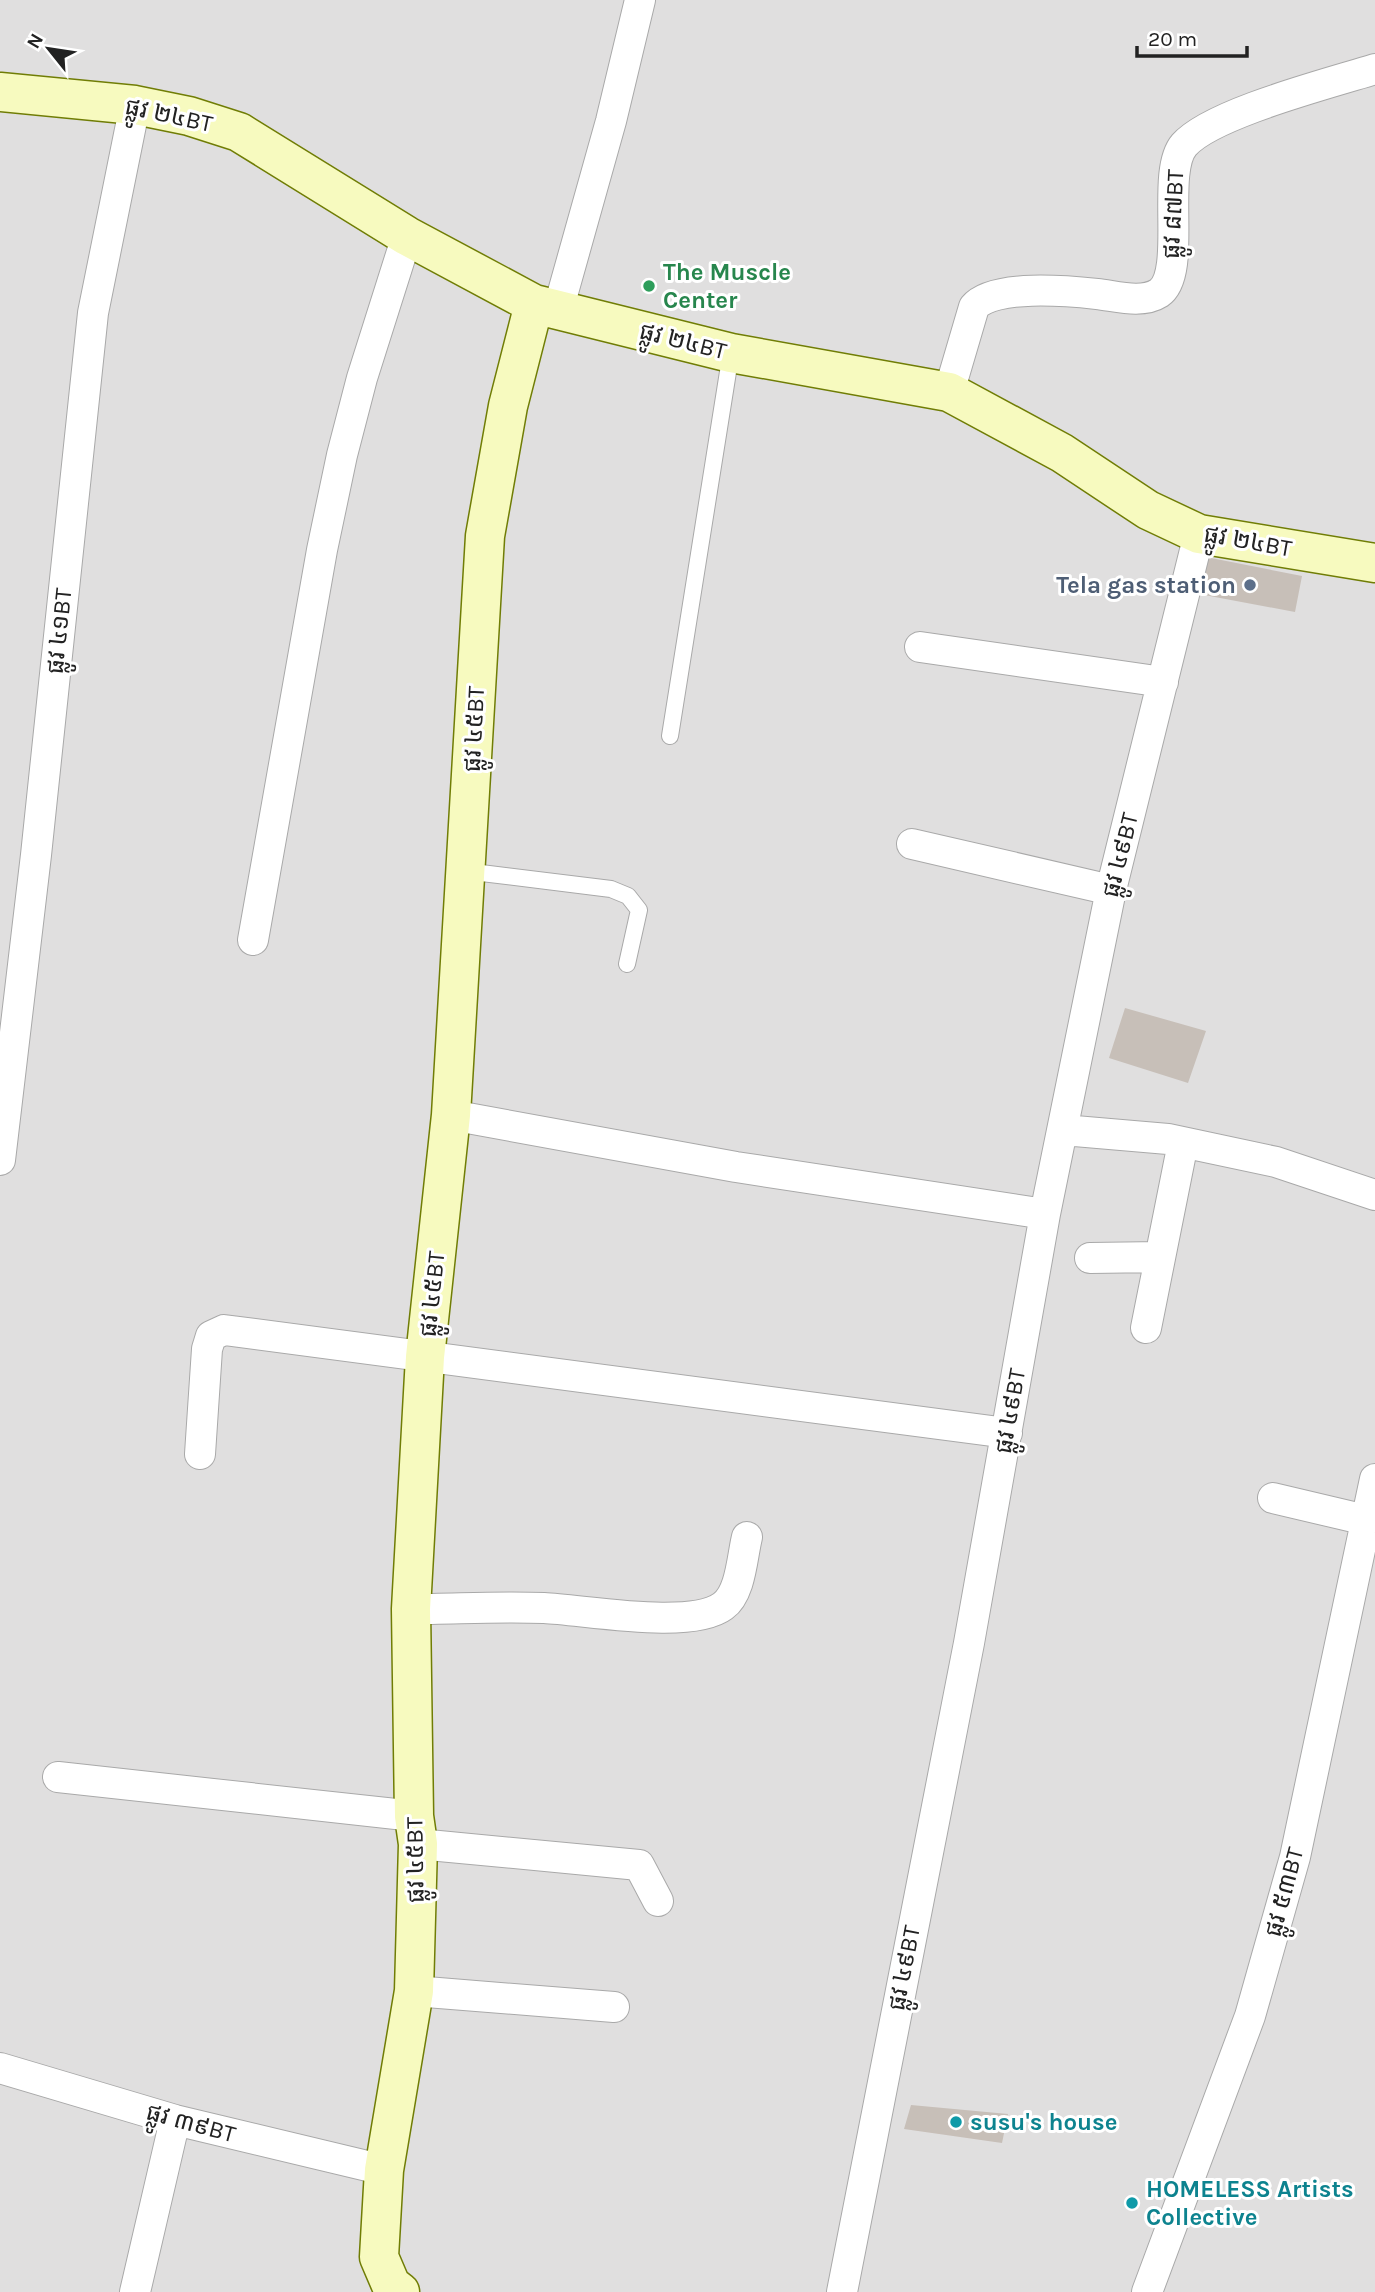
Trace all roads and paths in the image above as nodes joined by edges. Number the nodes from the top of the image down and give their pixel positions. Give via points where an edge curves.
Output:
1 (640, 0) edge
2 (1375, 69) edge
3 (0, 92) edge
4 (135, 105) junction
5 (407, 236) junction
6 (546, 307) junction
7 (731, 353) junction
8 (949, 392) junction
9 (1199, 534) junction
10 (1375, 563) edge
11 (920, 648) dead end
12 (1163, 682) junction
13 (670, 736) dead end
14 (912, 844) dead end
15 (466, 871) junction
16 (1111, 890) junction
17 (253, 940) dead end
18 (627, 964) dead end
19 (451, 1115) junction
20 (1063, 1130) junction
21 (1183, 1143) junction
22 (0, 1160) edge
23 (1375, 1195) edge
24 (1045, 1214) junction
25 (1160, 1257) junction
26 (1090, 1258) dead end
27 (1146, 1328) dead end
28 (425, 1357) junction
29 (1006, 1433) junction
30 (200, 1454) dead end
31 (1375, 1479) edge
32 (1273, 1498) dead end
33 (1366, 1520) junction
34 (747, 1537) dead end
35 (411, 1609) junction
36 (58, 1776) dead end
37 (416, 1830) junction
38 (658, 1901) dead end
39 (414, 1991) junction
40 (614, 2007) dead end
41 (0, 2068) edge
42 (175, 2120) junction
43 (384, 2170) junction
44 (396, 2288) edge
45 (135, 2292) edge
46 (842, 2292) edge
47 (1147, 2292) edge

1 - 6 street via 611,121
2 - 8 street, ផ្លូវ ៨៧BT via 1258,106 1185,144 1175,160 1173,244 1168,282 1160,292 1142,299 1053,291 1000,293 980,300
3 - 4 street, ផ្លូវ ២៤BT
4 - 5 street, ផ្លូវ ២៤BT via 239,132
4 - 22 street, ផ្លូវ ៤១BT via 93,313
5 - 6 street, ផ្លូវ ២៤BT
5 - 17 street via 342,455
6 - 7 street, ផ្លូវ ២៤BT
6 - 15 street, ផ្លូវ ៤៥BT via 508,406 485,536
7 - 8 street, ផ្លូវ ២៤BT
7 - 13 lane
8 - 9 street, ផ្លូវ ២៤BT via 1062,453 1148,510
9 - 10 street, ផ្លូវ ២៤BT
9 - 12 street, ផ្លូវ ៤៩BT
11 - 12 street
12 - 16 street, ផ្លូវ ៤៩BT
14 - 16 street
15 - 18 lane via 611,889 628,896 639,910
15 - 19 street, ផ្លូវ ៤៥BT
16 - 20 street, ផ្លូវ ៤៩BT
19 - 24 street via 736,1167
19 - 28 street, ផ្លូវ ៤៥BT
20 - 21 street
20 - 24 street, ផ្លូវ ៤៩BT
21 - 23 street via 1276,1162
21 - 25 street
24 - 29 street, ផ្លូវ ៤៩BT
25 - 26 street
25 - 27 street
28 - 29 street
28 - 30 street via 216,1332 207,1349
28 - 35 street, ផ្លូវ ៤៥BT
29 - 46 street, ផ្លូវ ៤៩BT
31 - 33 street, ផ្លូវ ៥៣BT
32 - 33 street
33 - 47 street, ផ្លូវ ៥៣BT via 1288,1883 1250,2016
34 - 35 street via 734,1591 714,1612 678,1618 536,1608
35 - 37 street, ផ្លូវ ៤៥BT
36 - 37 street
37 - 38 street via 639,1865
37 - 39 street, ផ្លូវ ៤៥BT
39 - 40 street
39 - 43 street, ផ្លូវ ៤៥BT
41 - 42 street, ផ្លូវ ៣៩BT
42 - 43 street, ផ្លូវ ៣៩BT
42 - 45 street
43 - 44 street, ផ្លូវ ៤៥BT via 379,2258

